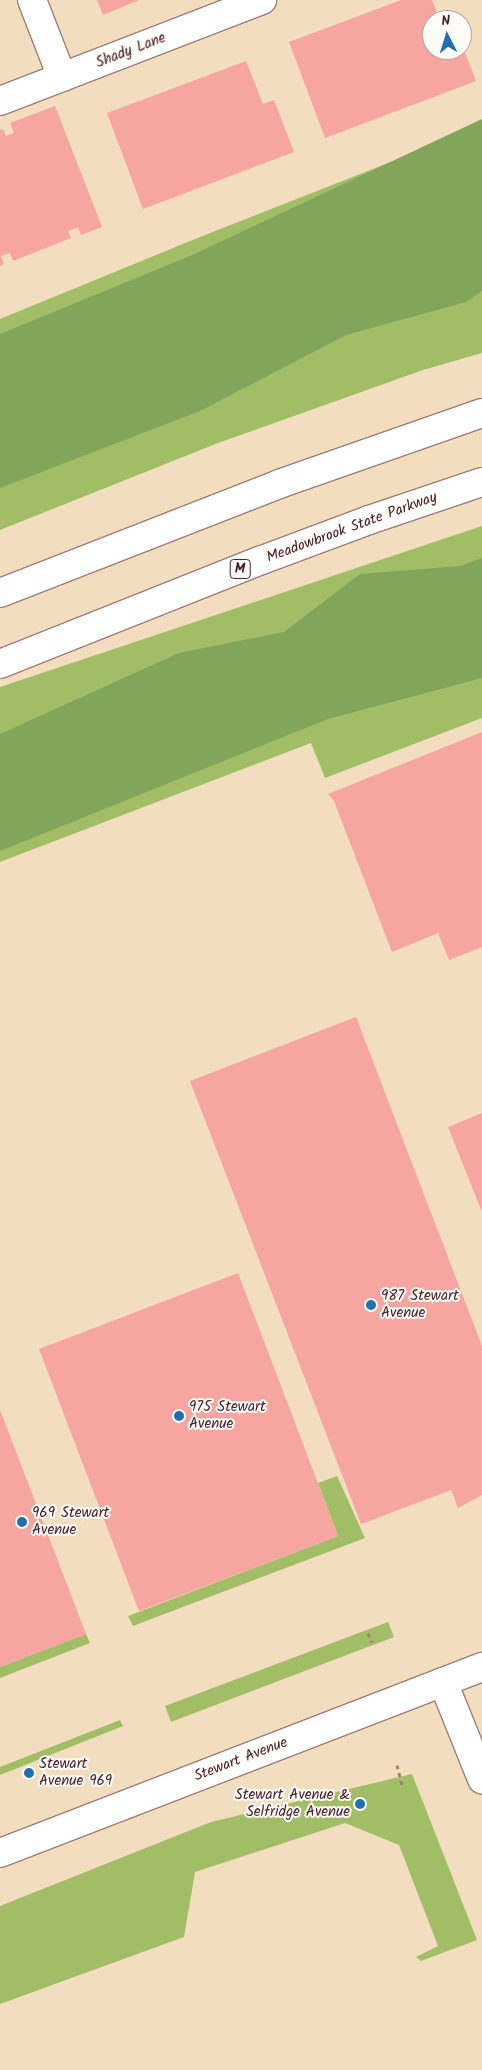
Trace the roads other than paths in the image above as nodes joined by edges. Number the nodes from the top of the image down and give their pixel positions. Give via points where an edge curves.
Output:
1 (32, 0) edge
2 (262, 0) edge
3 (62, 78) junction
4 (0, 102) edge
5 (482, 413) edge
6 (482, 482) edge
7 (0, 593) edge
8 (0, 664) edge
9 (482, 1667) edge
10 (443, 1682) junction
11 (482, 1779) edge
12 (0, 1853) edge

1 - 3 main road
2 - 3 main road, Shady Lane
3 - 4 main road, Shady Lane
5 - 7 main road via 279,484
6 - 8 main road, Meadowbrook State Parkway / M via 271,557
9 - 10 main road, Stewart Avenue
10 - 11 main road
10 - 12 main road, Stewart Avenue

